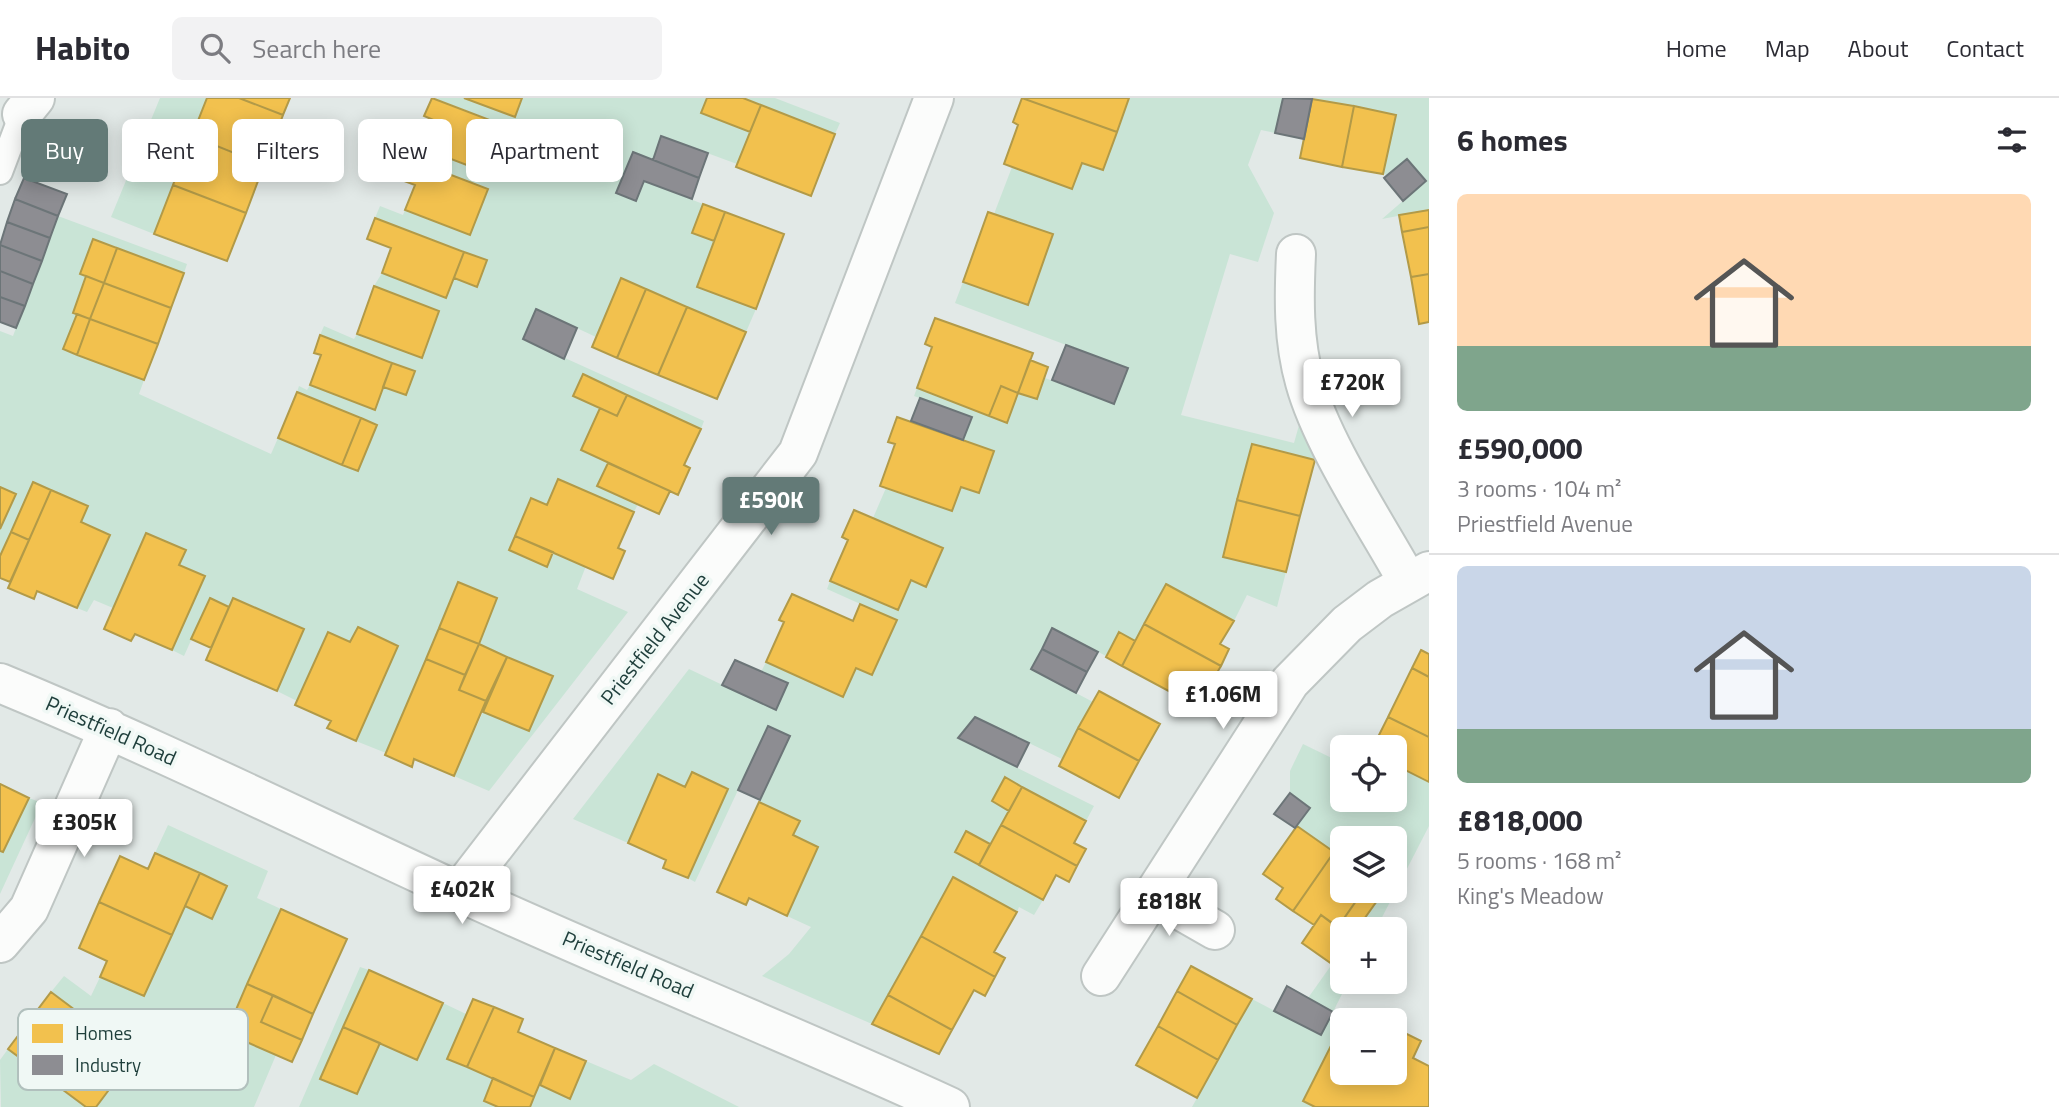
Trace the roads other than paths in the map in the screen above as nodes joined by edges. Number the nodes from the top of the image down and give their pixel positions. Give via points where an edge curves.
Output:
1 (934, 98) edge
2 (28, 106) edge
3 (0, 172) edge
4 (1296, 254) dead end
5 (1419, 576) edge
6 (0, 683) edge
7 (109, 728) junction
8 (459, 892) junction
9 (1152, 894) junction
10 (1215, 930) dead end
11 (0, 943) edge
12 (1101, 976) dead end
13 (950, 1107) edge

1 - 8 street, Priestfield Avenue via 798,453
2 - 3 lane
4 - 5 street via 1293,301 1297,341 1315,412
5 - 9 street via 1347,624 1290,682
6 - 7 street, Priestfield Road
7 - 8 street, Priestfield Road
7 - 11 street via 29,909
8 - 13 street, Priestfield Road
9 - 10 street
9 - 12 street

